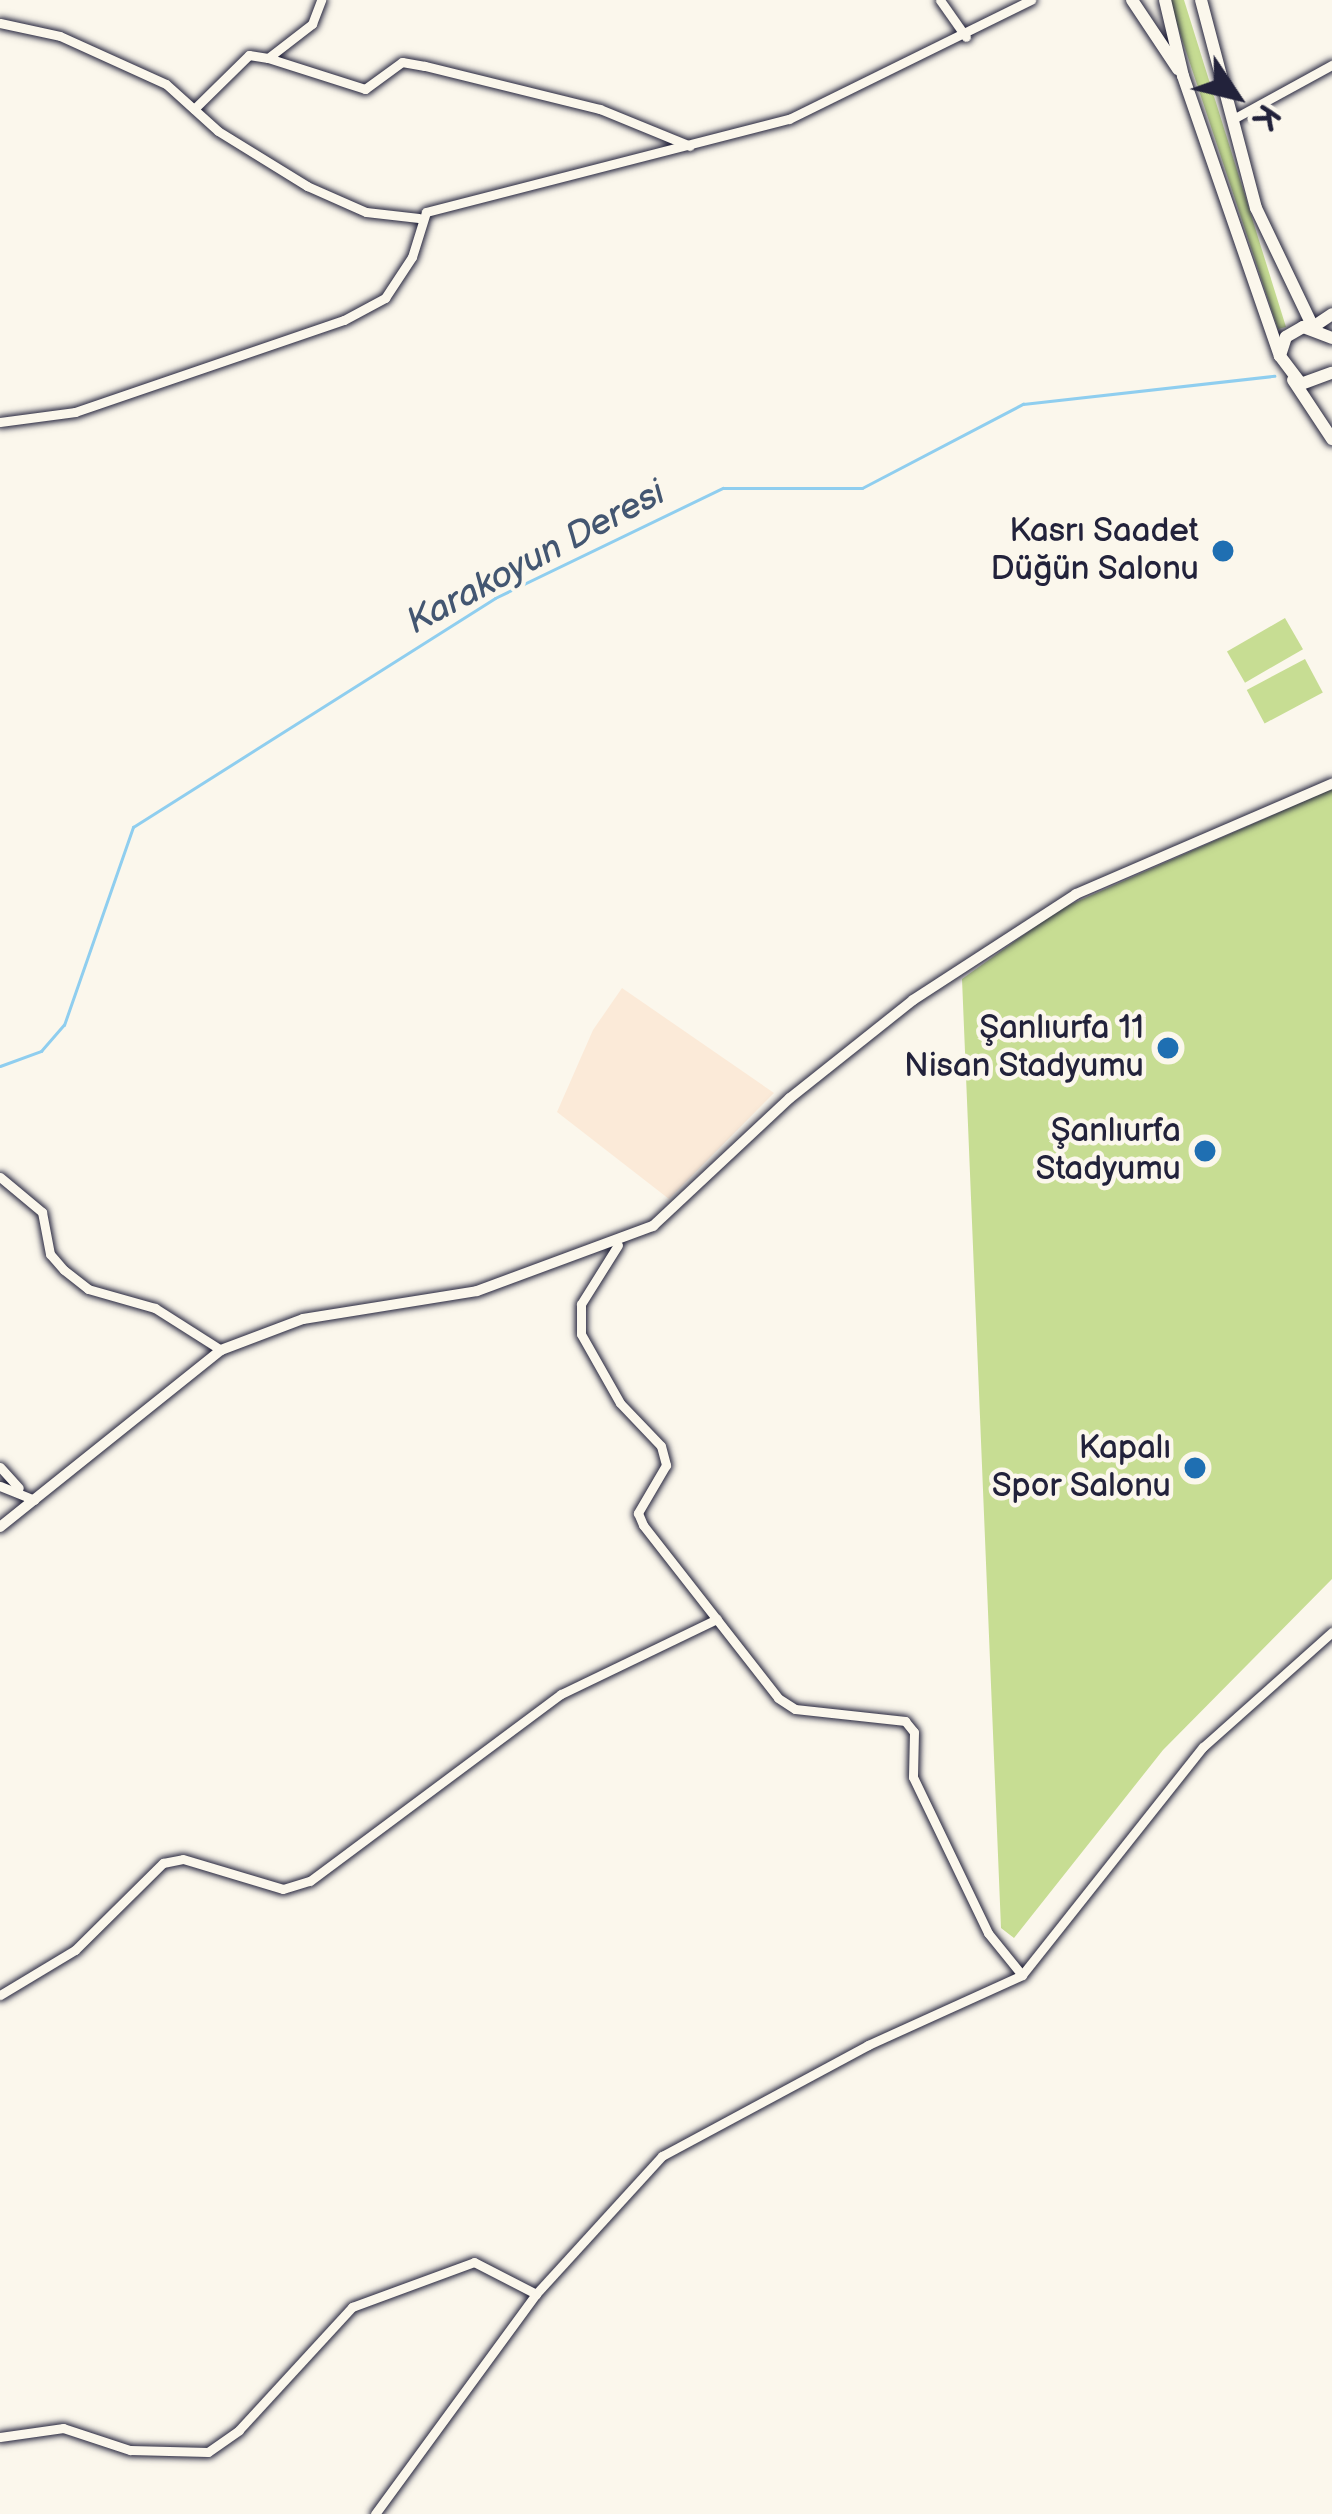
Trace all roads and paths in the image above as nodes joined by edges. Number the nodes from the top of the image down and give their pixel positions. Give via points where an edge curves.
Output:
1 (321, 0) edge
2 (940, 0) edge
3 (1031, 0) edge
4 (1132, 0) edge
5 (1165, 0) edge
6 (1201, 0) edge
7 (0, 23) edge
8 (966, 38) junction
9 (268, 58) junction
10 (1332, 65) edge
11 (1183, 76) junction
12 (194, 110) junction
13 (1234, 118) junction
14 (695, 147) junction
15 (419, 218) junction
16 (1332, 314) edge
17 (1313, 327) junction
18 (1331, 335) edge
19 (1280, 356) junction
20 (1332, 373) edge
21 (1293, 380) junction
22 (0, 422) edge
23 (1332, 439) edge
24 (1332, 784) edge
25 (0, 1177) edge
26 (618, 1245) junction
27 (221, 1349) junction
28 (0, 1467) edge
29 (0, 1486) edge
30 (28, 1496) junction
31 (0, 1527) edge
32 (717, 1619) junction
33 (1332, 1632) edge
34 (1022, 1975) junction
35 (0, 1995) edge
36 (536, 2294) junction
37 (0, 2437) edge
38 (375, 2514) edge

1 - 9 street via 312,24
2 - 8 street
3 - 8 street
4 - 11 main road
5 - 11 main road
6 - 13 main road
7 - 12 street via 118,60
8 - 14 street via 789,118
9 - 12 street via 249,55
9 - 14 street via 365,89 402,62 425,66 599,109
10 - 13 street
11 - 19 main road
12 - 15 street via 307,186 365,212
13 - 17 main road via 1256,208
14 - 15 street via 446,203
15 - 22 street via 412,257 376,306 75,412
16 - 17 main road
17 - 18 main road
17 - 19 main road via 1286,338
19 - 21 main road
20 - 21 main road via 1311,385
21 - 23 main road
24 - 26 street via 1076,894 1040,917 913,1000 756,1127 653,1226
25 - 27 street via 42,1212 50,1254 88,1289 155,1308
26 - 27 street via 556,1257 477,1291 303,1319
26 - 32 street via 581,1304 581,1334 620,1403 661,1446 666,1465 638,1513 643,1526
27 - 30 street
28 - 30 street
29 - 30 street
30 - 31 street
32 - 34 street via 754,1674 795,1709 905,1721 914,1732 913,1777 988,1933
32 - 35 street via 561,1694 310,1881 283,1889 183,1859 163,1863 75,1950
33 - 34 street via 1203,1747
34 - 36 street via 868,2045 662,2156
36 - 37 street via 474,2262 352,2307 239,2430 208,2452 130,2450 64,2428
36 - 38 street

